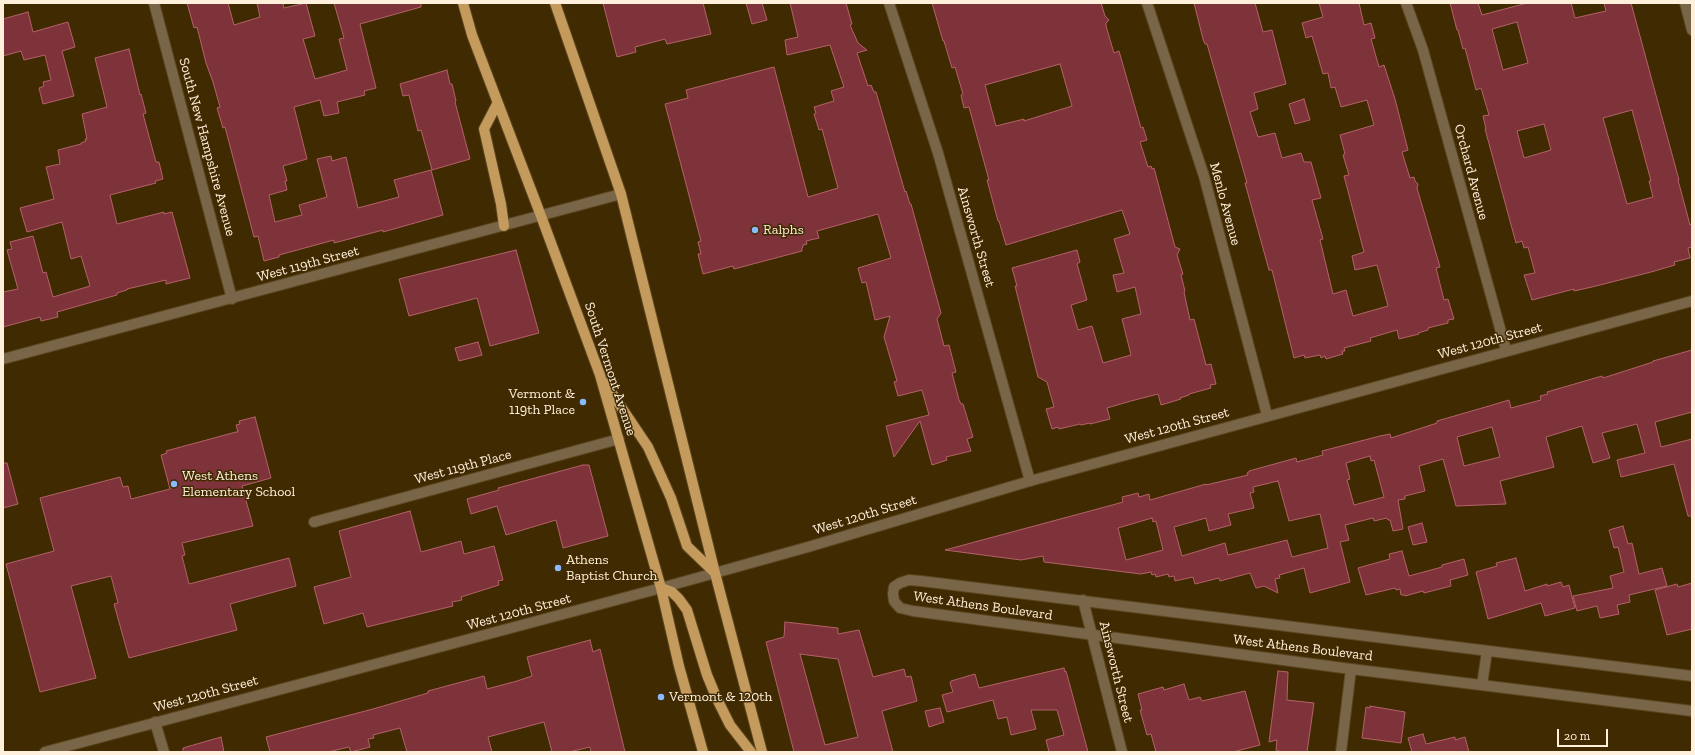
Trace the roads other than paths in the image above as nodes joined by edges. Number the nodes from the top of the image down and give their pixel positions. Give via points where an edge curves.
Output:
1 (154, 3) edge
2 (463, 3) edge
3 (555, 3) edge
4 (889, 3) edge
5 (1147, 3) edge
6 (1406, 3) edge
7 (1685, 3) edge
8 (1692, 30) edge
9 (497, 104) junction
10 (620, 194) junction
11 (541, 216) junction
12 (504, 226) junction
13 (232, 299) junction
14 (1692, 301) edge
15 (1506, 350) junction
16 (3, 359) edge
17 (600, 374) junction
18 (1267, 415) junction
19 (619, 440) junction
20 (1030, 481) junction
21 (314, 522) dead end
22 (715, 573) junction
23 (661, 588) junction
24 (1083, 600) junction
25 (1092, 635) junction
26 (1487, 650) junction
27 (1351, 669) junction
28 (1692, 676) edge
29 (1482, 685) junction
30 (1692, 711) edge
31 (155, 722) junction
32 (45, 752) edge
33 (164, 752) edge
34 (703, 752) edge
35 (751, 752) edge
36 (762, 752) edge
37 (1122, 752) edge
38 (1341, 752) edge

1 - 13 street, South New Hampshire Avenue
2 - 9 main road, South Vermont Avenue
3 - 10 main road
4 - 20 street, Ainsworth Street via 938,153
5 - 18 street, Menlo Avenue via 1204,176
6 - 15 street, Orchard Avenue via 1423,50
7 - 8 street
9 - 11 main road, South Vermont Avenue
9 - 12 main road via 484,129
10 - 11 street, West 119th Street
10 - 22 main road
11 - 12 street, West 119th Street
11 - 17 main road, South Vermont Avenue
12 - 13 street, West 119th Street
13 - 16 street, West 119th Street
14 - 15 street, West 120th Street
15 - 18 street, West 120th Street
17 - 19 main road, South Vermont Avenue
17 - 22 main road via 648,448 672,498 687,546
18 - 20 street, West 120th Street
19 - 21 street, West 119th Place
19 - 23 main road, South Vermont Avenue
20 - 22 street, West 120th Street
22 - 23 street, West 120th Street
22 - 36 main road
23 - 31 street, West 120th Street
23 - 34 main road, South Vermont Avenue
23 - 35 main road via 672,592 687,610 717,699 730,725
24 - 25 street, Ainsworth Street
24 - 25 street, West Athens Boulevard via 909,580 894,587 893,594 894,601 900,608 913,611
24 - 26 street, West Athens Boulevard
25 - 27 street, West Athens Boulevard
25 - 37 street, Ainsworth Street
26 - 28 street, West Athens Boulevard
26 - 29 street
27 - 29 street, West Athens Boulevard
27 - 38 street
29 - 30 street, West Athens Boulevard
31 - 32 street, West 120th Street
31 - 33 street

